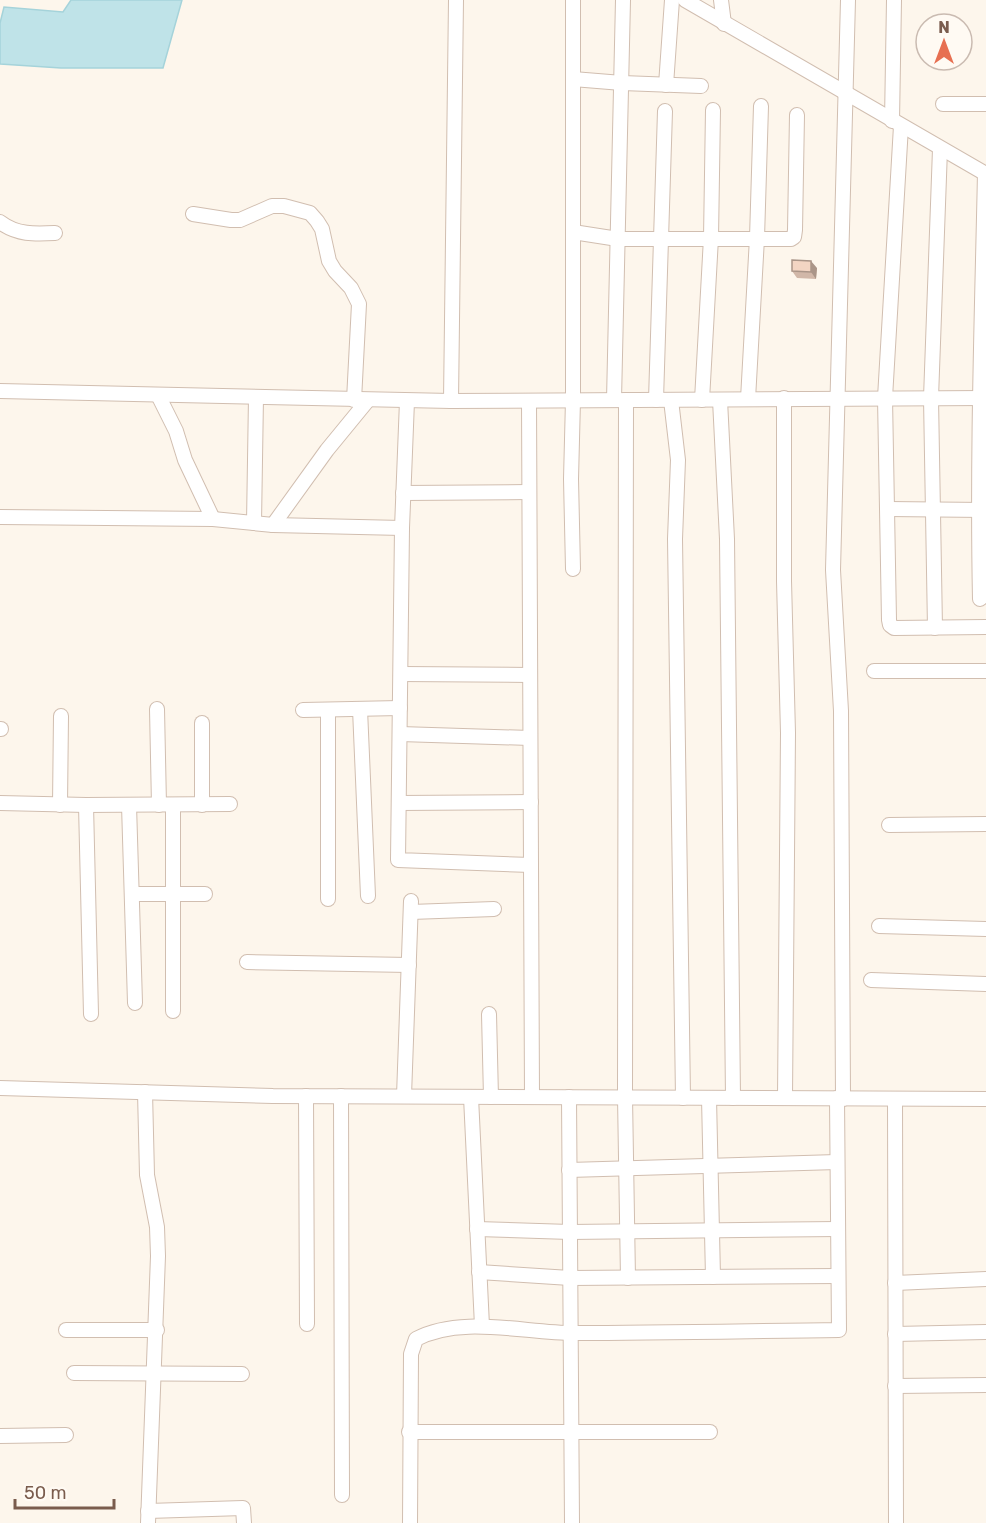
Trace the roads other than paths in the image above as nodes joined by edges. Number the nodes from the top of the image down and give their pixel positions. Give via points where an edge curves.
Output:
1 (456, 0) edge
2 (573, 0) edge
3 (623, 0) edge
4 (672, 0) edge
5 (685, 0) edge
6 (722, 0) edge
7 (848, 0) edge
8 (894, 0) edge
9 (724, 24) junction
10 (573, 79) junction
11 (622, 83) junction
12 (666, 85) junction
13 (701, 86) dead end
14 (846, 94) junction
15 (943, 104) dead end
16 (986, 104) edge
17 (761, 106) dead end
18 (713, 110) dead end
19 (665, 111) dead end
20 (797, 115) dead end
21 (896, 124) junction
22 (940, 149) junction
23 (986, 174) edge
24 (193, 213) dead end
25 (0, 222) edge
26 (573, 232) junction
27 (55, 233) dead end
28 (711, 238) junction
29 (757, 238) junction
30 (618, 239) junction
31 (661, 239) junction
32 (0, 391) edge
33 (158, 395) junction
34 (256, 397) junction
35 (839, 397) junction
36 (885, 398) junction
37 (931, 398) junction
38 (983, 398) edge
39 (748, 399) junction
40 (784, 399) junction
41 (354, 400) junction
42 (368, 400) junction
43 (573, 400) junction
44 (620, 400) junction
45 (656, 400) junction
46 (671, 400) junction
47 (702, 400) junction
48 (720, 400) junction
49 (406, 401) junction
50 (451, 401) junction
51 (529, 401) junction
52 (529, 492) junction
53 (403, 493) junction
54 (888, 509) junction
55 (933, 510) junction
56 (982, 510) edge
57 (0, 517) edge
58 (213, 519) junction
59 (254, 523) junction
60 (273, 525) junction
61 (402, 528) junction
62 (573, 569) dead end
63 (980, 599) dead end
64 (986, 627) edge
65 (935, 628) junction
66 (874, 671) dead end
67 (986, 671) edge
68 (401, 674) junction
69 (530, 675) junction
70 (400, 708) junction
71 (157, 709) dead end
72 (360, 709) junction
73 (303, 710) dead end
74 (328, 710) junction
75 (61, 716) dead end
76 (202, 723) dead end
77 (400, 734) junction
78 (530, 738) junction
79 (531, 802) junction
80 (0, 803) edge
81 (399, 803) junction
82 (202, 804) junction
83 (230, 804) dead end
84 (60, 805) junction
85 (86, 805) junction
86 (129, 805) junction
87 (166, 805) junction
88 (986, 824) edge
89 (889, 825) dead end
90 (531, 866) junction
91 (132, 894) junction
92 (173, 894) junction
93 (205, 894) dead end
94 (368, 896) dead end
95 (328, 899) dead end
96 (494, 909) dead end
97 (879, 926) dead end
98 (986, 928) edge
99 (247, 962) dead end
100 (409, 965) junction
101 (871, 980) dead end
102 (986, 984) edge
103 (135, 1003) dead end
104 (173, 1011) dead end
105 (91, 1014) dead end
106 (489, 1014) dead end
107 (0, 1088) edge
108 (145, 1092) junction
109 (306, 1096) junction
110 (341, 1096) junction
111 (404, 1096) junction
112 (471, 1097) junction
113 (491, 1097) junction
114 (532, 1097) junction
115 (568, 1097) junction
116 (625, 1097) junction
117 (683, 1098) junction
118 (710, 1098) junction
119 (733, 1098) junction
120 (785, 1098) junction
121 (840, 1098) junction
122 (895, 1099) junction
123 (986, 1099) edge
124 (837, 1162) junction
125 (710, 1167) junction
126 (626, 1168) junction
127 (569, 1170) junction
128 (477, 1228) junction
129 (838, 1229) junction
130 (628, 1231) junction
131 (711, 1231) junction
132 (570, 1232) junction
133 (479, 1272) junction
134 (838, 1276) junction
135 (713, 1277) junction
136 (570, 1278) junction
137 (628, 1278) junction
138 (986, 1279) edge
139 (895, 1283) junction
140 (307, 1324) dead end
141 (482, 1326) junction
142 (66, 1330) dead end
143 (157, 1330) junction
144 (986, 1332) edge
145 (571, 1333) junction
146 (895, 1334) junction
147 (74, 1373) dead end
148 (154, 1374) junction
149 (242, 1374) dead end
150 (986, 1385) edge
151 (895, 1386) junction
152 (409, 1432) junction
153 (572, 1432) junction
154 (710, 1432) dead end
155 (66, 1435) dead end
156 (0, 1436) edge
157 (342, 1495) dead end
158 (148, 1517) edge
159 (244, 1523) edge
160 (410, 1523) edge
161 (572, 1523) edge
162 (896, 1523) edge

1 - 50 street
2 - 10 street
3 - 11 street
4 - 12 street
5 - 9 street
6 - 9 street
7 - 14 street
8 - 21 street
9 - 14 street
10 - 11 street
10 - 26 street
11 - 12 street
11 - 30 street
12 - 13 street
14 - 21 street
14 - 35 street
15 - 16 street
17 - 29 street
18 - 28 street
19 - 31 street
20 - 29 street via 794,237
21 - 22 street
21 - 36 street
22 - 23 street
22 - 37 street
23 - 38 street
24 - 41 street via 240,220 272,206 284,206 310,213 317,220 329,261 359,304
25 - 27 street via 30,234
26 - 30 street
26 - 43 street
28 - 29 street
28 - 31 street
28 - 47 street
29 - 39 street
30 - 31 street
30 - 44 street
31 - 45 street
32 - 33 street
33 - 34 street
33 - 58 street
34 - 41 street
34 - 59 street
35 - 36 street
35 - 40 street
35 - 121 street via 833,570 841,711
36 - 37 street
36 - 54 street
37 - 38 street
37 - 55 street
38 - 56 street
39 - 40 street
39 - 48 street
40 - 120 street via 788,733
41 - 42 street
42 - 49 street
42 - 60 street
43 - 44 street
43 - 51 street
43 - 62 street
44 - 45 street
44 - 116 street
45 - 46 street
46 - 47 street
46 - 117 street via 678,460 675,539
47 - 48 street
48 - 119 street via 727,539
49 - 50 street
49 - 53 street
50 - 51 street
51 - 52 street
52 - 53 street
52 - 69 street
53 - 61 street
54 - 55 street
54 - 65 street via 890,625
55 - 56 street
55 - 65 street
56 - 63 street
57 - 58 street
58 - 59 street
59 - 60 street
60 - 61 street
61 - 68 street
64 - 65 street
66 - 67 street
68 - 69 street
68 - 70 street
69 - 78 street
70 - 72 street
70 - 77 street
71 - 87 street
72 - 74 street
72 - 94 street
73 - 74 street
74 - 95 street
75 - 84 street
76 - 82 street
77 - 78 street
77 - 81 street
78 - 79 street
79 - 81 street
79 - 90 street
80 - 84 street
81 - 90 street via 398,860
82 - 83 street
82 - 87 street
84 - 85 street
85 - 86 street
85 - 105 street
86 - 87 street
86 - 91 street
87 - 92 street
88 - 89 street
90 - 114 street
91 - 92 street
91 - 103 street
92 - 93 street
92 - 104 street
96 - 100 street via 411,906
97 - 98 street
99 - 100 street
100 - 111 street
101 - 102 street
106 - 113 street
107 - 108 street
108 - 109 street
108 - 143 street via 147,1175 157,1227
109 - 110 street
109 - 140 street
110 - 111 street
110 - 157 street
111 - 112 street
112 - 113 street
112 - 128 street
113 - 114 street
114 - 115 street
115 - 116 street
115 - 127 street
116 - 117 street
116 - 126 street
117 - 118 street
118 - 119 street
118 - 125 street
119 - 120 street
120 - 121 street
121 - 122 street
121 - 124 street
122 - 123 street
122 - 139 street
124 - 125 street
124 - 129 street
125 - 126 street
125 - 131 street
126 - 127 street
126 - 130 street
127 - 132 street
128 - 132 street
128 - 133 street
129 - 131 street
129 - 134 street
130 - 131 street
130 - 132 street
130 - 137 street
131 - 135 street
132 - 136 street
133 - 136 street
133 - 141 street
134 - 135 street
134 - 145 street via 839,1330
135 - 137 street
136 - 137 street
136 - 145 street
138 - 139 street
139 - 146 street
141 - 145 street
141 - 152 street via 430,1331 416,1339 411,1354
142 - 143 street
143 - 148 street
144 - 146 street
145 - 153 street
146 - 151 street
147 - 148 street
148 - 149 street
148 - 158 street
150 - 151 street
151 - 162 street
152 - 153 street
152 - 160 street
153 - 154 street
153 - 161 street
155 - 156 street
158 - 159 street via 243,1508

